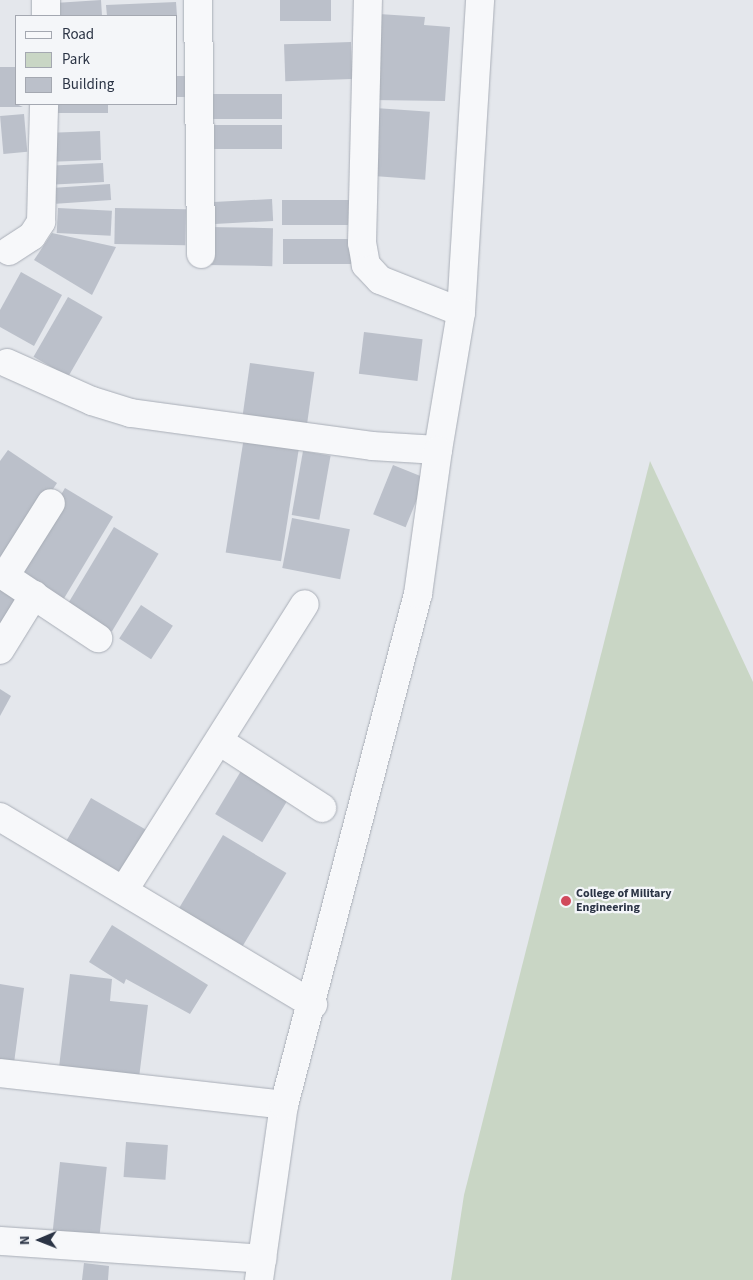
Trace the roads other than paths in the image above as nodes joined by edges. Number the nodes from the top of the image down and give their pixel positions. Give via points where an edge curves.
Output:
1 (46, 0) edge
2 (198, 0) edge
3 (368, 0) edge
4 (480, 0) edge
5 (46, 15) edge
6 (44, 105) edge
7 (9, 251) dead end
8 (201, 254) dead end
9 (461, 312) junction
10 (7, 363) dead end
11 (438, 450) junction
12 (51, 503) dead end
13 (2, 575) edge
14 (34, 594) junction
15 (306, 604) dead end
16 (98, 638) dead end
17 (0, 650) edge
18 (219, 741) junction
19 (322, 808) dead end
20 (0, 817) edge
21 (124, 890) junction
22 (313, 1004) junction
23 (0, 1074) edge
24 (284, 1105) junction
25 (0, 1241) edge
26 (261, 1270) edge

1 - 5 street
2 - 8 street
3 - 9 street via 362,243 366,265 380,280
4 - 9 street
6 - 7 street via 41,222 32,236
9 - 11 street
10 - 11 street via 92,401 131,413 372,446
11 - 22 street via 418,594
12 - 13 street
13 - 14 street
14 - 16 street
14 - 17 street
15 - 18 street
18 - 19 street
18 - 21 street
20 - 21 street
21 - 22 street
22 - 24 street
23 - 24 street
24 - 26 street
25 - 26 street

